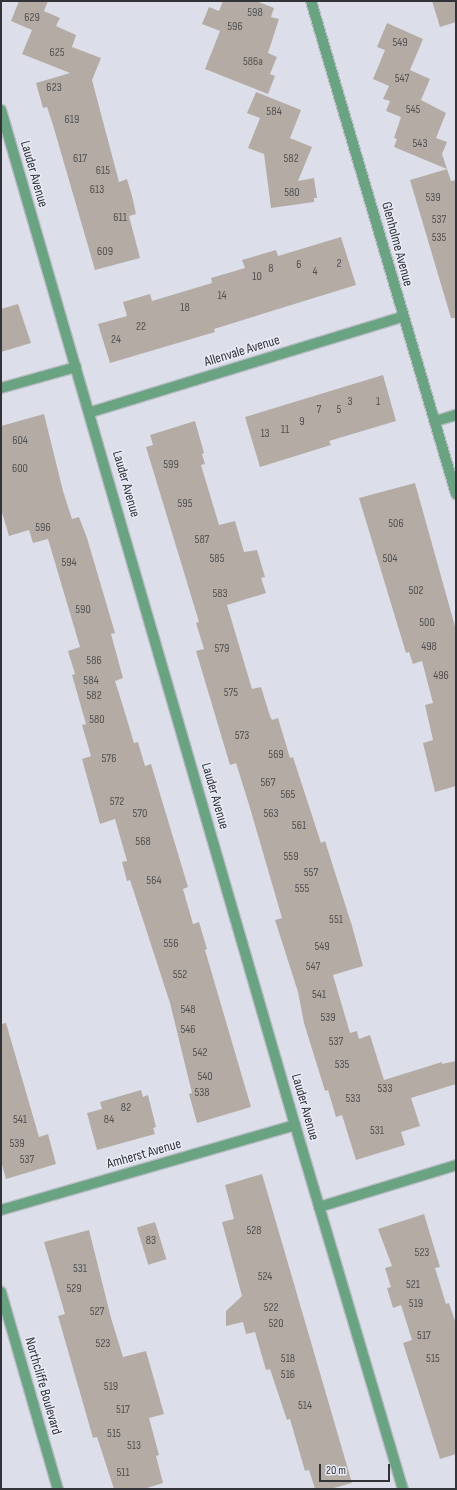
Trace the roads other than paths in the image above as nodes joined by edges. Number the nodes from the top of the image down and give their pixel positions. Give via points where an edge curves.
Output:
1 (311, 1) edge
2 (1, 110) edge
3 (3, 127) edge
4 (402, 317) junction
5 (76, 367) junction
6 (1, 388) edge
7 (91, 412) junction
8 (456, 415) edge
9 (436, 421) junction
10 (456, 494) edge
11 (295, 1125) junction
12 (456, 1165) edge
13 (319, 1207) junction
14 (1, 1210) edge
15 (1, 1292) edge
16 (58, 1489) edge
17 (403, 1489) edge

1 - 4 street, Glenholme Avenue
2 - 3 street, Lauder Avenue
3 - 5 street, Lauder Avenue
4 - 7 street, Allenvale Avenue
4 - 9 street, Glenholme Avenue
5 - 6 street
5 - 7 street, Lauder Avenue
7 - 11 street, Lauder Avenue
8 - 9 street
9 - 10 street, Glenholme Avenue
11 - 13 street, Lauder Avenue
11 - 14 street, Amherst Avenue
12 - 13 street
13 - 17 street, Lauder Avenue
15 - 16 street, Northcliffe Boulevard

